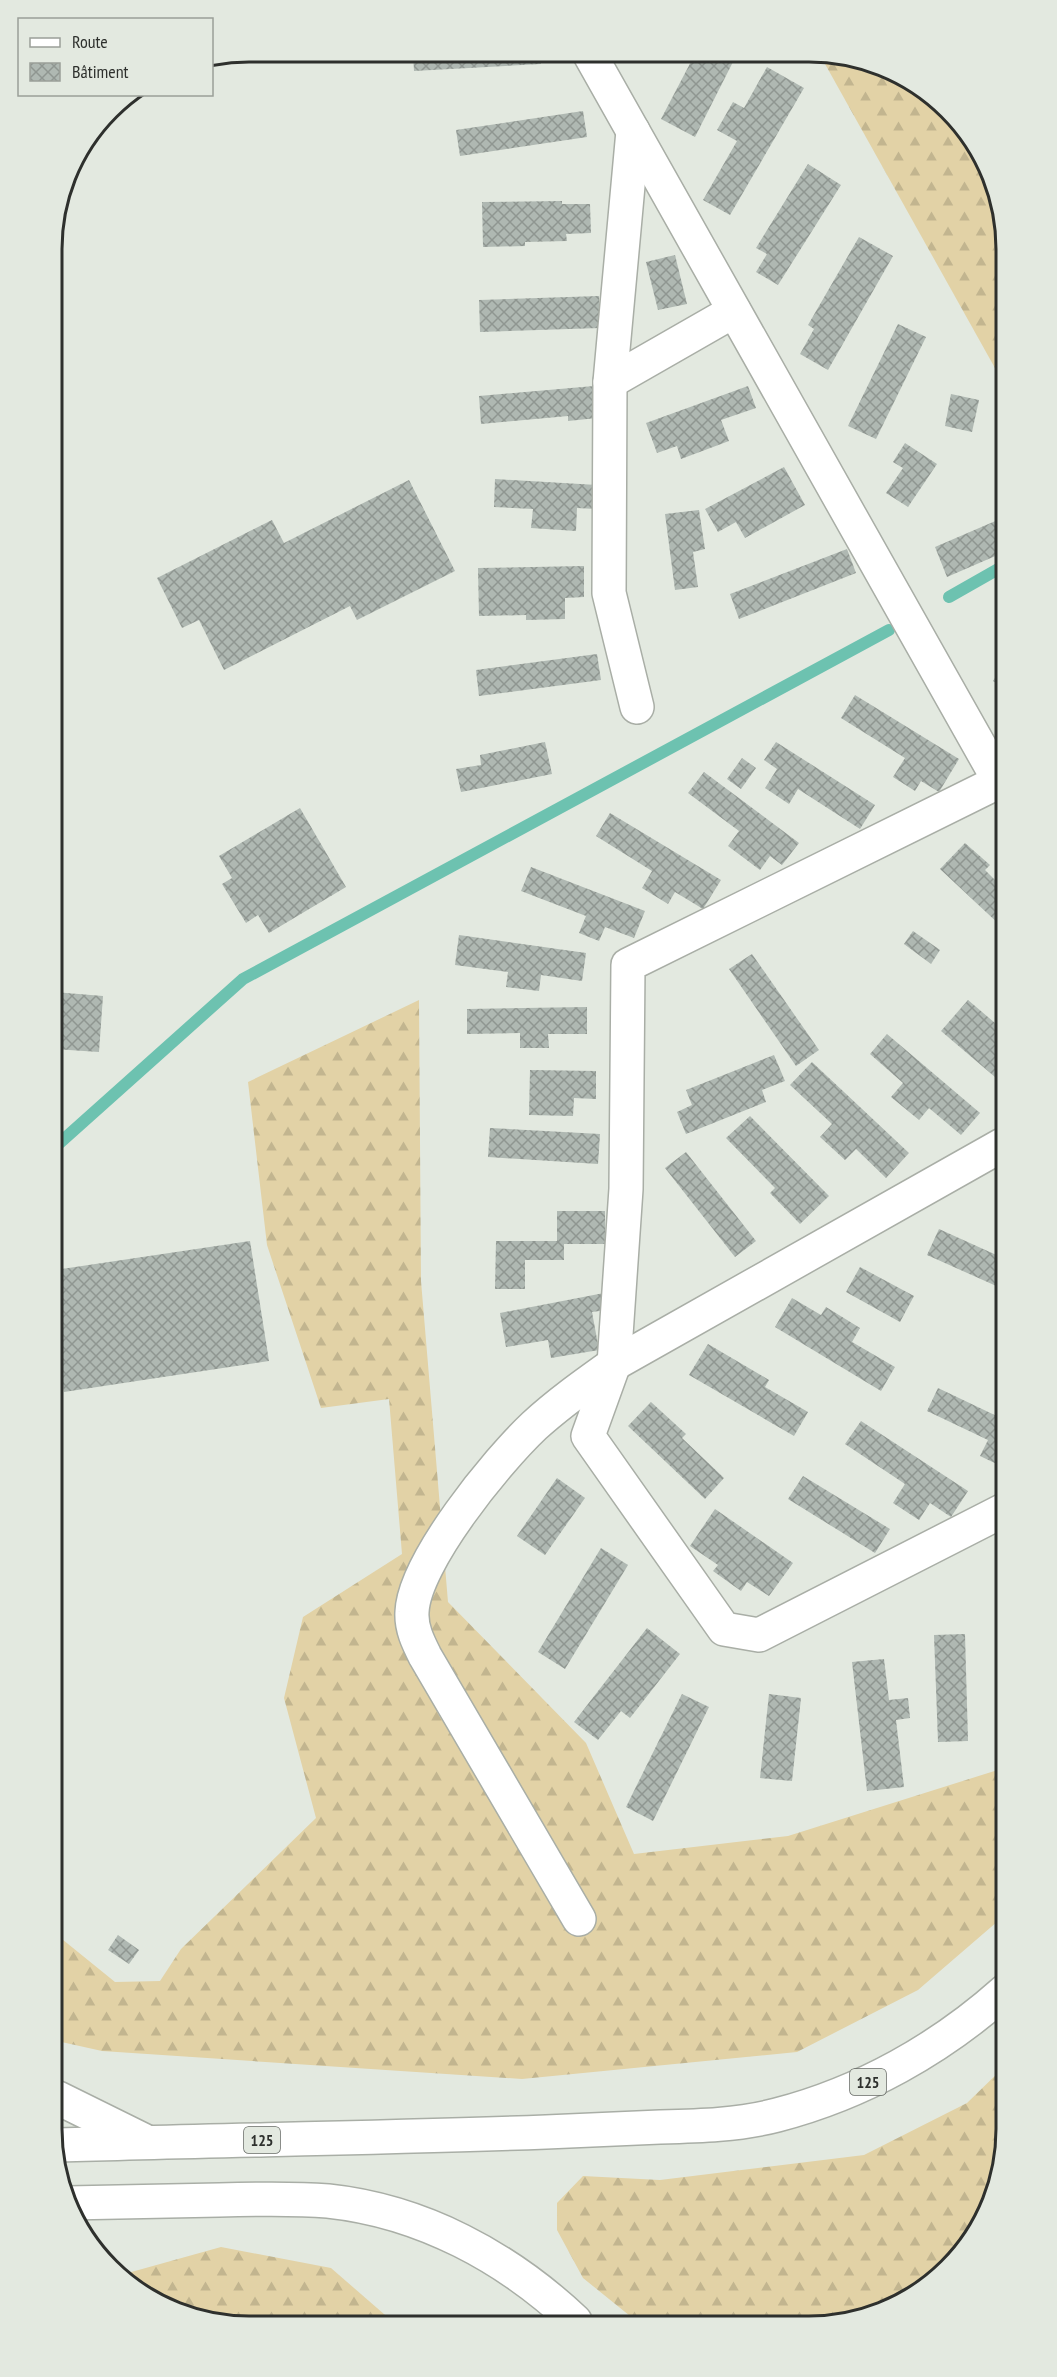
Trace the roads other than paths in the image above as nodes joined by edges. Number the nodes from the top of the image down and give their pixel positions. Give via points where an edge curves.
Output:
1 (594, 62) edge
2 (633, 131) junction
3 (734, 311) junction
4 (610, 382) junction
5 (638, 707) dead end
6 (996, 774) edge
7 (996, 784) edge
8 (996, 1149) edge
9 (614, 1364) junction
10 (995, 1514) edge
11 (579, 1919) dead end
12 (995, 1999) edge
13 (61, 2099) edge
14 (147, 2142) junction
15 (62, 2145) edge
16 (77, 2203) edge
17 (570, 2316) edge

1 - 2 main road
2 - 3 main road
2 - 4 main road
3 - 4 main road
3 - 6 main road
4 - 5 main road via 609,593
7 - 9 main road via 628,965 626,1189
8 - 9 main road
9 - 10 main road via 588,1436 723,1629 759,1635
9 - 11 main road via 532,1428 484,1483 430,1559 418,1584 411,1615 425,1656
12 - 14 main road, 125 via 933,2047 899,2066 839,2095 765,2118 710,2126
13 - 14 main road
14 - 15 main road, 125
16 - 17 main road via 285,2199 329,2201 374,2210 438,2230 486,2253 533,2284

